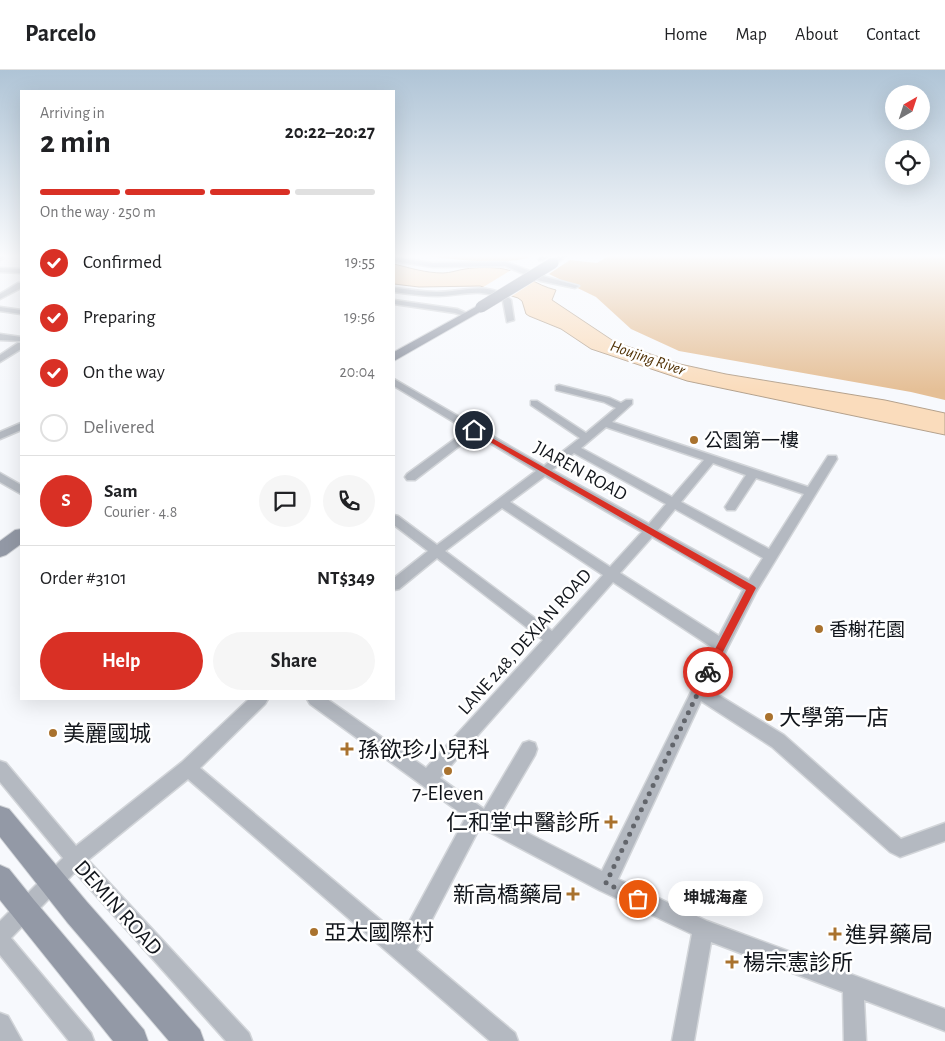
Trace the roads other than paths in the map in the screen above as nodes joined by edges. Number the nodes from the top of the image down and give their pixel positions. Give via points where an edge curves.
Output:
1 (483, 300) edge
2 (507, 300) edge
3 (395, 302) edge
4 (0, 309) edge
5 (20, 312) edge
6 (462, 313) junction
7 (510, 320) dead end
8 (0, 337) edge
9 (20, 339) edge
10 (20, 346) edge
11 (395, 346) edge
12 (395, 356) edge
13 (0, 360) edge
14 (395, 383) edge
15 (559, 388) dead end
16 (534, 404) dead end
17 (604, 423) junction
18 (20, 426) edge
19 (474, 430) junction
20 (0, 436) edge
21 (586, 437) junction
22 (573, 448) junction
23 (712, 459) junction
24 (832, 459) dead end
25 (544, 470) junction
26 (753, 473) junction
27 (0, 477) edge
28 (411, 477) dead end
29 (20, 489) edge
30 (810, 492) junction
31 (501, 502) junction
32 (674, 503) junction
33 (731, 507) dead end
34 (395, 520) edge
35 (20, 522) edge
36 (650, 530) junction
37 (20, 535) edge
38 (0, 536) edge
39 (0, 550) edge
40 (435, 551) junction
41 (771, 556) junction
42 (611, 574) junction
43 (395, 584) edge
44 (751, 588) junction
45 (552, 639) junction
46 (722, 646) junction
47 (698, 691) junction
48 (259, 700) edge
49 (316, 700) edge
50 (529, 750) dead end
51 (188, 768) junction
52 (0, 769) edge
53 (428, 779) junction
54 (0, 818) edge
55 (482, 818) junction
56 (945, 832) edge
57 (75, 859) junction
58 (0, 878) edge
59 (52, 882) junction
60 (606, 883) junction
61 (24, 910) junction
62 (704, 929) junction
63 (0, 937) edge
64 (404, 951) junction
65 (853, 985) junction
66 (945, 1020) edge
67 (0, 1024) edge
68 (11, 1041) edge
69 (83, 1041) edge
70 (133, 1041) edge
71 (189, 1041) edge
72 (242, 1041) edge
73 (507, 1041) edge
74 (684, 1041) edge
75 (855, 1041) edge

1 - 6 street, bridge
2 - 7 street
3 - 6 street
4 - 5 street
6 - 11 street
6 - 12 street
8 - 9 street
10 - 13 street
14 - 19 street, JIAREN ROAD
15 - 17 street via 626,405
16 - 21 street
17 - 21 street
17 - 23 street
18 - 20 street
19 - 25 street, JIAREN ROAD
19 - 28 street
21 - 22 street
22 - 25 street
22 - 32 street
23 - 26 street
23 - 32 street, LANE 248, DEXIAN ROAD
24 - 30 street
25 - 31 street
25 - 36 street, JIAREN ROAD
26 - 30 street
26 - 33 street
27 - 29 street
30 - 41 street
31 - 40 street
31 - 42 street
32 - 36 street, LANE 248, DEXIAN ROAD
32 - 41 street
34 - 40 street
35 - 38 street
36 - 42 street, LANE 248, DEXIAN ROAD
36 - 44 street, JIAREN ROAD
37 - 39 street
40 - 43 street
40 - 45 street
41 - 44 street
42 - 45 street, LANE 248, DEXIAN ROAD
42 - 46 street
44 - 46 street
45 - 53 street, LANE 248, DEXIAN ROAD
46 - 47 street
47 - 56 street via 778,741 896,846 900,848
47 - 60 street
48 - 51 street
49 - 53 street
50 - 55 street
51 - 57 street
51 - 64 street
52 - 57 street, DEMIN ROAD
53 - 55 street
54 - 59 street, DEMIN ROAD
55 - 60 street
55 - 64 street
57 - 59 street
57 - 72 street, DEMIN ROAD
58 - 61 street
59 - 61 street
59 - 71 street, DEMIN ROAD
60 - 62 street
61 - 63 street
61 - 70 street
62 - 65 street
62 - 74 street
63 - 69 street
64 - 73 street
65 - 66 street
65 - 75 street
67 - 68 street

